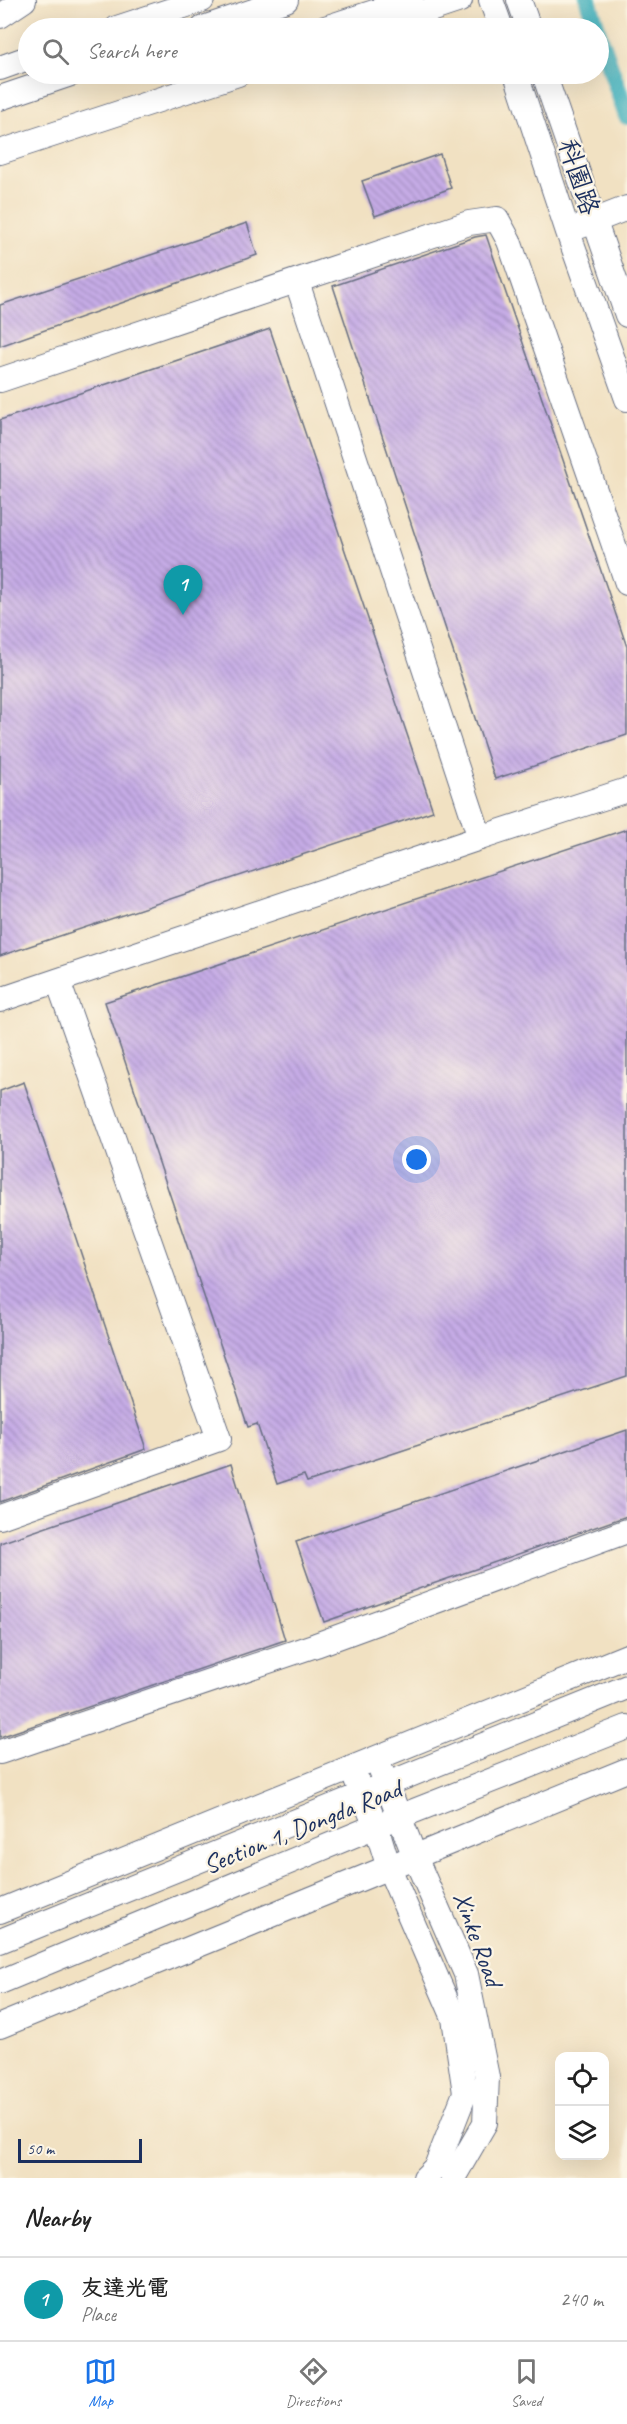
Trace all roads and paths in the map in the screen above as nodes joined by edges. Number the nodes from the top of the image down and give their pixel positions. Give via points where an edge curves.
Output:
1 (24, 0) edge
2 (202, 0) edge
3 (286, 0) edge
4 (411, 0) edge
5 (460, 0) edge
6 (491, 0) edge
7 (519, 0) edge
8 (0, 16) edge
9 (147, 18) edge
10 (233, 18) edge
11 (356, 18) edge
12 (405, 18) edge
13 (497, 18) edge
14 (525, 18) edge
15 (18, 62) edge
16 (0, 68) edge
17 (41, 84) edge
18 (158, 84) edge
19 (207, 84) edge
20 (519, 84) edge
21 (547, 84) edge
22 (0, 98) edge
23 (0, 136) edge
24 (0, 152) edge
25 (627, 208) edge
26 (594, 220) junction
27 (568, 232) junction
28 (297, 282) junction
29 (627, 315) edge
30 (0, 380) edge
31 (627, 399) edge
32 (627, 583) edge
33 (627, 790) edge
34 (480, 838) junction
35 (58, 981) junction
36 (0, 1000) edge
37 (0, 1517) edge
38 (627, 1531) edge
39 (627, 1656) edge
40 (627, 1687) edge
41 (627, 1727) edge
42 (0, 1752) edge
43 (376, 1757) junction
44 (352, 1768) junction
45 (627, 1770) edge
46 (387, 1783) junction
47 (361, 1793) junction
48 (401, 1817) junction
49 (376, 1826) junction
50 (415, 1857) junction
51 (389, 1868) junction
52 (0, 1911) edge
53 (0, 1941) edge
54 (0, 1982) edge
55 (0, 2026) edge
56 (425, 2178) edge
57 (453, 2178) edge

1 - 8 street
2 - 9 street
3 - 10 street
4 - 11 street
5 - 12 street
6 - 13 street
7 - 14 street
15 - 16 street
17 - 22 street
18 - 23 street
19 - 24 street
20 - 27 street, 科園路
21 - 26 street, 科園路
25 - 26 street
26 - 27 street
26 - 29 street, 科園路
27 - 31 street, 科園路
28 - 30 street
28 - 32 street via 469,223 497,219 509,241
28 - 34 street
33 - 34 street
34 - 35 street
35 - 36 street
35 - 37 street via 219,1439
38 - 42 street via 316,1645
39 - 43 street
40 - 46 street, Section 1, Dongda Road
41 - 48 street, Section 1, Dongda Road
43 - 44 street
43 - 46 street, Xinke Road
44 - 47 street, Xinke Road
44 - 52 street
45 - 50 street
46 - 47 street, Section 1, Dongda Road
46 - 48 street, Xinke Road
47 - 49 street, Xinke Road
47 - 53 street, Section 1, Dongda Road
48 - 49 street, Section 1, Dongda Road
48 - 50 street, Xinke Road
49 - 51 street, Xinke Road
49 - 54 street, Section 1, Dongda Road
50 - 51 street
50 - 57 street, Xinke Road via 466,1974 487,2077 485,2123
51 - 55 street
51 - 56 street, Xinke Road via 454,2018 465,2093 436,2167

